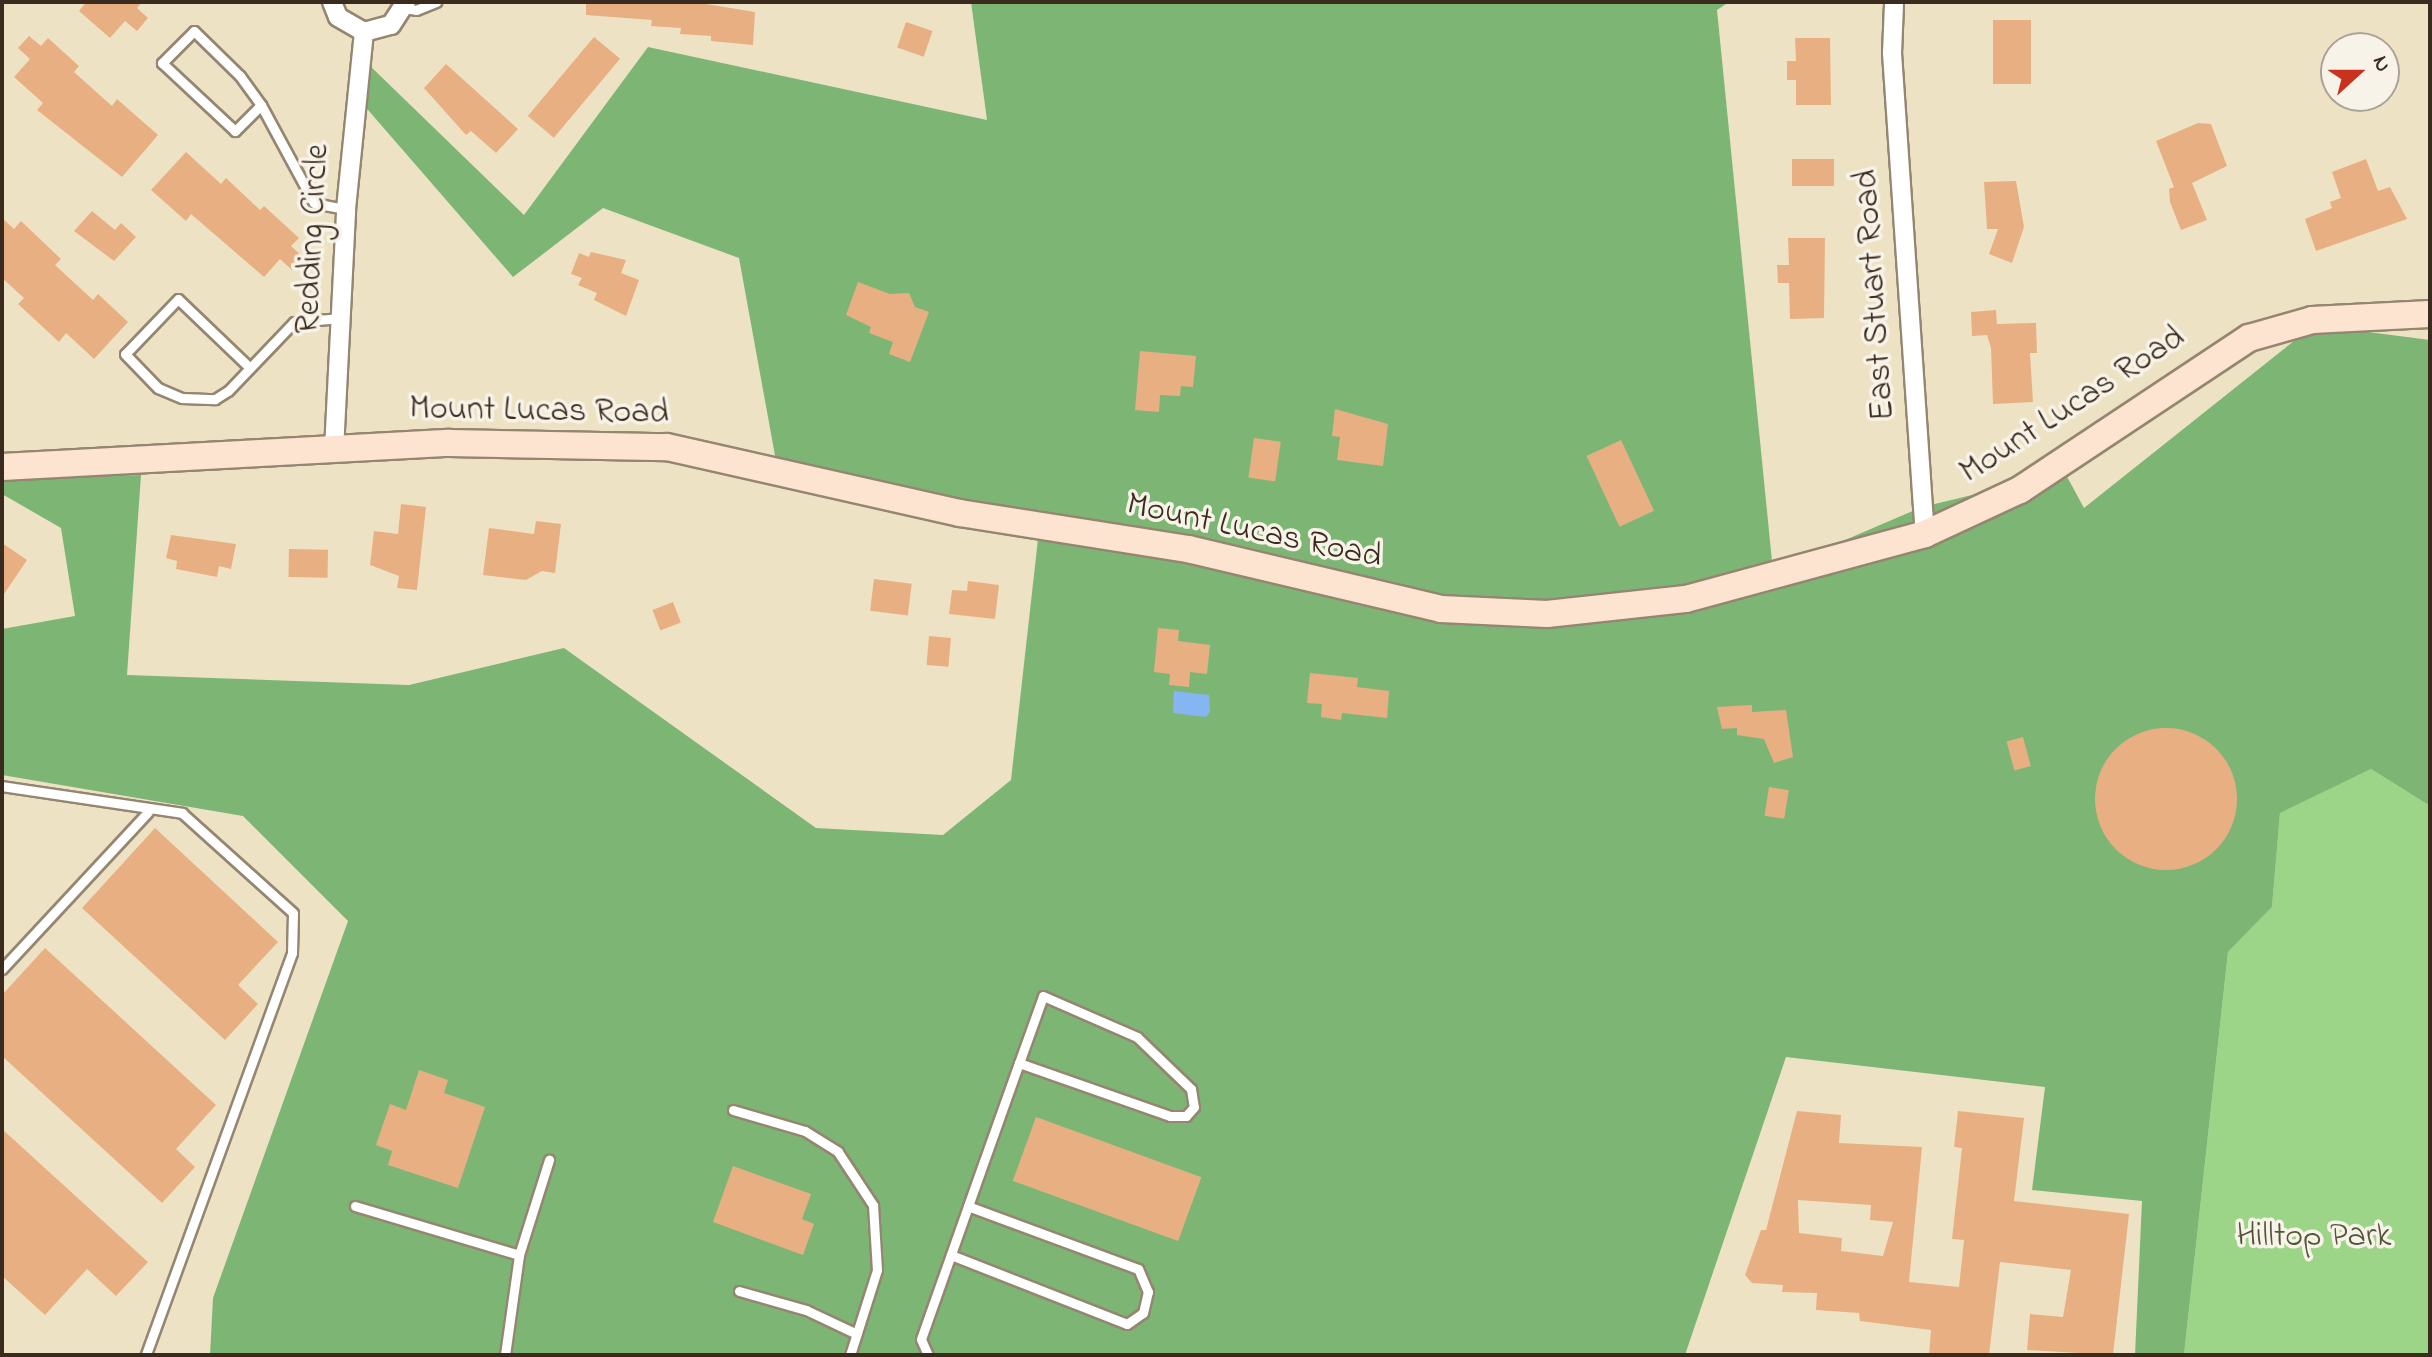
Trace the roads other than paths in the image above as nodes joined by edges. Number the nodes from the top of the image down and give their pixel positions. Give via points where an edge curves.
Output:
1 (332, 2) edge
2 (436, 2) edge
3 (1891, 3) edge
4 (405, 5) edge
5 (364, 32) junction
6 (261, 105) junction
7 (346, 209) junction
8 (2430, 314) edge
9 (341, 318) junction
10 (249, 367) junction
11 (334, 450) junction
12 (2, 467) edge
13 (1925, 534) junction
14 (2, 786) edge
15 (148, 812) junction
16 (2, 969) edge
17 (1019, 1063) junction
18 (733, 1110) dead end
19 (549, 1160) dead end
20 (355, 1206) dead end
21 (968, 1206) junction
22 (519, 1255) junction
23 (951, 1255) junction
24 (739, 1291) dead end
25 (857, 1334) junction
26 (146, 1355) edge
27 (505, 1355) edge
28 (850, 1355) edge
29 (928, 1355) edge

1 - 5 street via 338,17
2 - 4 lane via 416,10
3 - 13 street, East Stuart Road
4 - 5 street via 391,25
5 - 7 street, Redding Circle
6 - 6 lane via 194,31 162,63 235,131
6 - 7 lane via 314,203
7 - 9 street, Redding Circle
8 - 13 street, Mount Lucas Road via 2312,320 2249,338 2020,490
9 - 10 lane via 294,322
9 - 11 street, Redding Circle
10 - 10 lane via 228,391 199,401 158,388 125,354 178,299
11 - 12 street, Mount Lucas Road
11 - 13 street, Mount Lucas Road via 520,442 667,447 960,513 1188,549 1404,602 1488,615 1617,609 1686,599
14 - 15 lane
15 - 16 lane
15 - 26 lane via 182,813 293,913 292,953
17 - 17 lane via 1043,996 1137,1037 1191,1089 1194,1107 1186,1116 1170,1116
17 - 21 lane
18 - 25 lane via 805,1131 838,1152 873,1205 877,1270
19 - 22 lane
20 - 22 lane
21 - 23 lane
21 - 23 lane via 1138,1269 1148,1292 1143,1313 1127,1324
22 - 27 lane
23 - 29 lane via 921,1339
24 - 25 lane via 806,1310
25 - 28 lane

